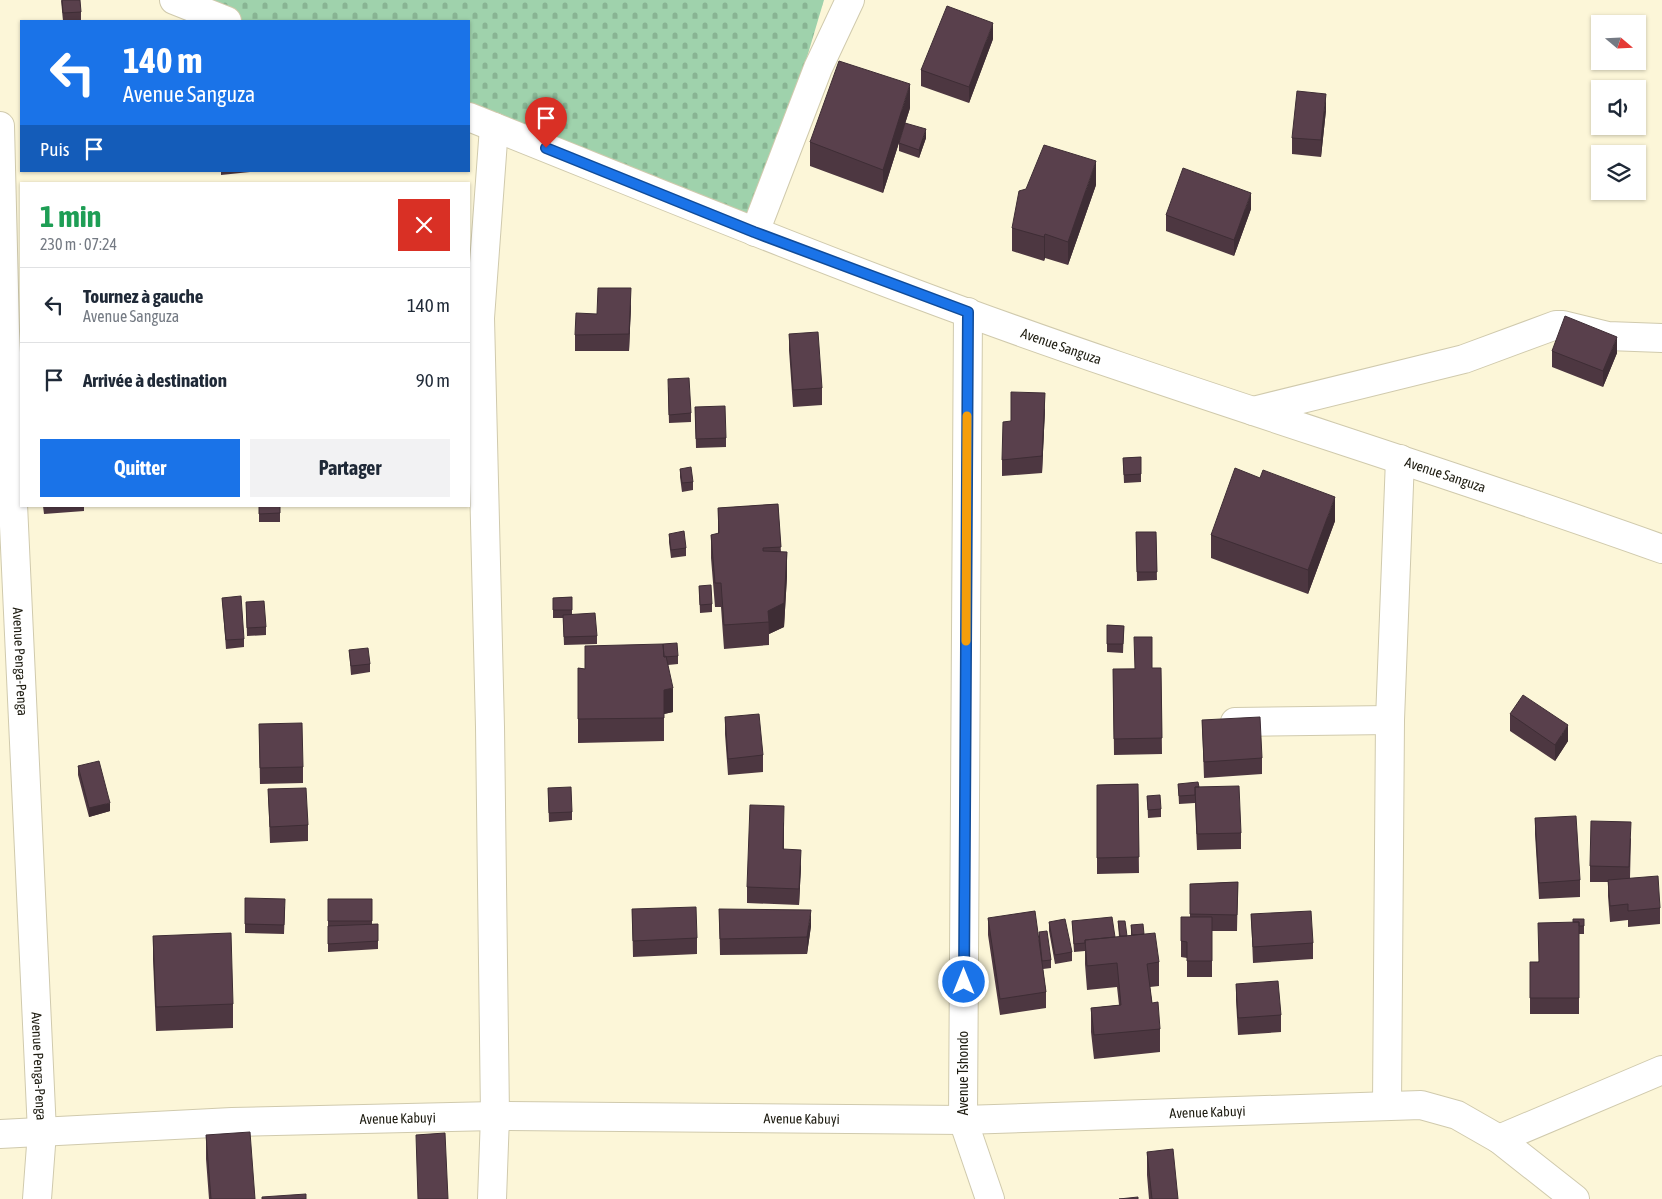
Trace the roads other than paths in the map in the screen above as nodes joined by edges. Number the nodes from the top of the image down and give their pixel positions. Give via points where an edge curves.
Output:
1 (174, 0) edge
2 (850, 0) edge
3 (224, 20) edge
4 (470, 117) edge
5 (0, 126) edge
6 (494, 127) junction
7 (754, 232) junction
8 (968, 312) junction
9 (474, 318) edge
10 (9, 331) edge
11 (1662, 338) edge
12 (1253, 411) junction
13 (1400, 460) junction
14 (1662, 549) edge
15 (1390, 720) junction
16 (1235, 722) edge
17 (1662, 1070) edge
18 (1387, 1105) junction
19 (494, 1116) junction
20 (963, 1120) junction
21 (42, 1132) junction
22 (0, 1134) edge
23 (1499, 1139) junction
24 (37, 1199) edge
25 (492, 1199) edge
26 (990, 1199) edge
27 (1575, 1199) edge

1 - 3 street
2 - 7 street via 818,68
4 - 6 street, Avenue Sanguza
5 - 10 street, Avenue Penga-Penga
6 - 7 street, Avenue Sanguza
6 - 9 street
7 - 8 street, Avenue Sanguza
8 - 12 street, Avenue Sanguza
8 - 20 street, Avenue Tshondo
9 - 19 street via 490,727
10 - 21 street, Avenue Penga-Penga
11 - 12 street via 1608,336 1556,325 1464,359
12 - 13 street, Avenue Sanguza
13 - 14 street, Avenue Sanguza
13 - 15 street
15 - 16 street
15 - 18 street
17 - 23 street
18 - 20 street, Avenue Kabuyi
18 - 23 street, Avenue Kabuyi via 1421,1105 1457,1115
19 - 20 street, Avenue Kabuyi
19 - 21 street, Avenue Kabuyi via 232,1122
19 - 25 street
20 - 26 street, Avenue Tshondo
21 - 22 street, Avenue Kabuyi
21 - 24 street, Avenue Penga-Penga
23 - 27 street, Avenue Kabuyi

